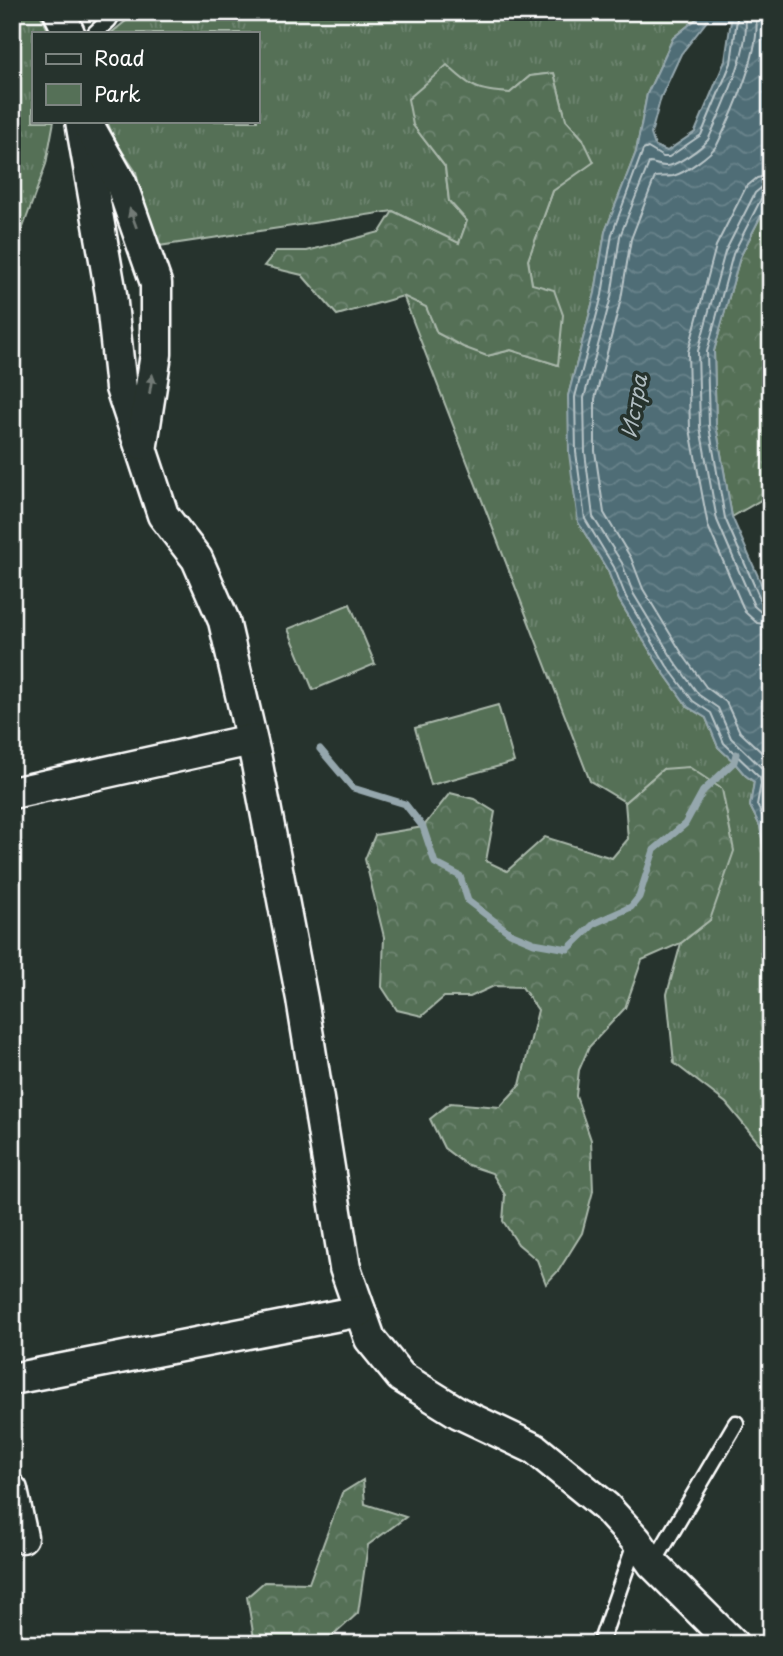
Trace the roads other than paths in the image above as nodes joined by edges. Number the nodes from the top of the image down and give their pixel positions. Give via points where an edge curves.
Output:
1 (60, 12) edge
2 (114, 12) edge
3 (69, 32) edge
4 (96, 32) edge
5 (84, 122) edge
6 (85, 122) edge
7 (141, 451) junction
8 (251, 740) junction
9 (12, 793) edge
10 (360, 1311) junction
11 (12, 1379) edge
12 (736, 1423) dead end
13 (12, 1490) edge
14 (22, 1537) dead end
15 (636, 1540) junction
16 (653, 1564) junction
17 (600, 1644) edge
18 (733, 1644) edge

1 - 3 street
2 - 4 lane
5 - 7 street via 121,388
7 -> 6 street via 156,354 156,283 121,183
7 - 8 street via 163,515 197,559 224,621
8 - 9 street
8 - 10 street via 302,999 345,1268
10 - 11 street
10 - 15 street via 369,1339 401,1377 459,1413 535,1449 606,1507
12 - 16 lane
13 - 14 street
15 - 16 street
15 - 17 lane
16 - 18 street

